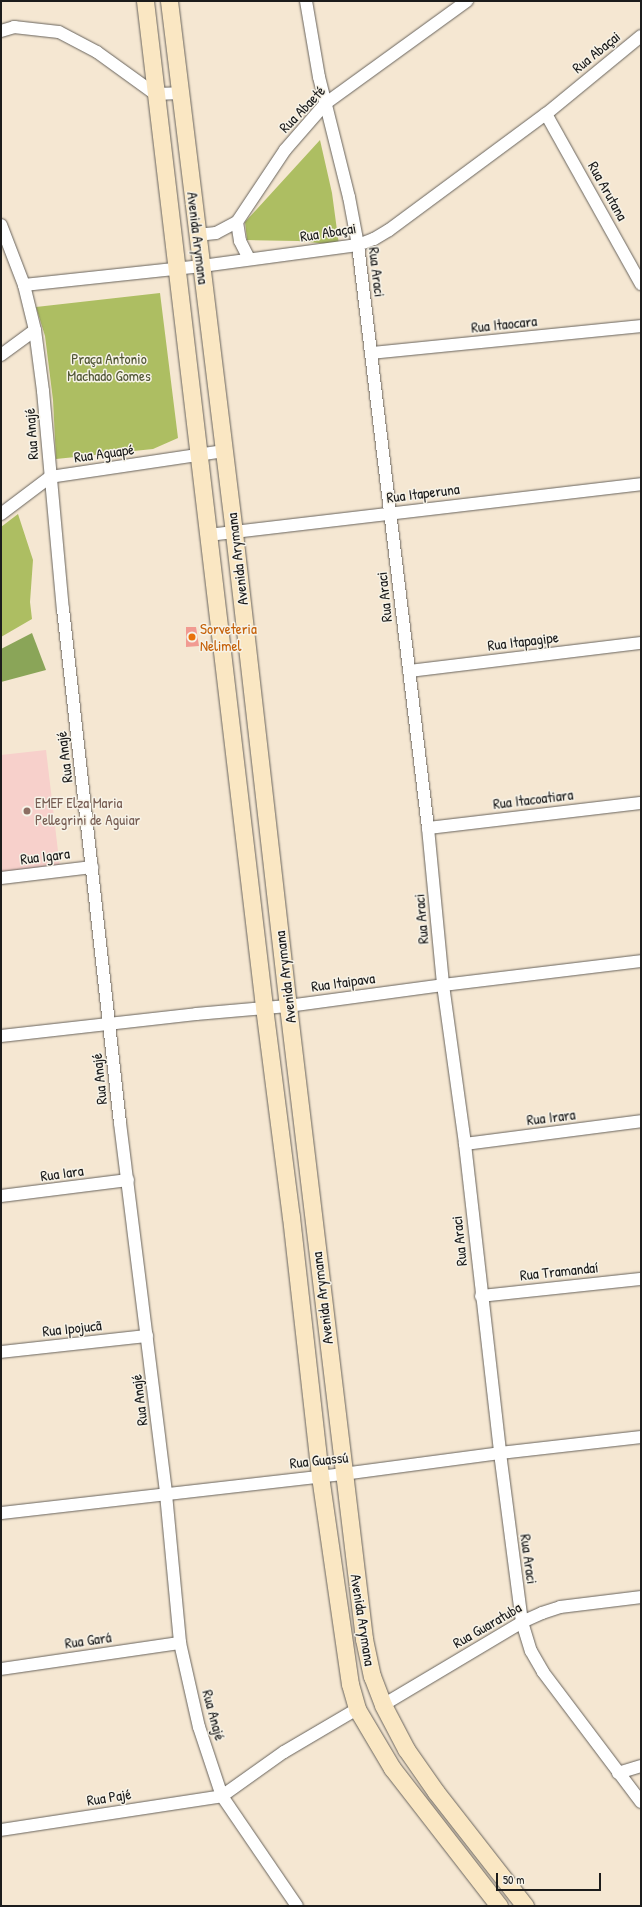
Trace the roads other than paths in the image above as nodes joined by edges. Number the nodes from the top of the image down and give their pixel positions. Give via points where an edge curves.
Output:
1 (145, 1) edge
2 (168, 1) edge
3 (306, 1) edge
4 (467, 1) edge
5 (1, 31) edge
6 (641, 36) edge
7 (180, 93) junction
8 (155, 94) junction
9 (326, 104) junction
10 (546, 114) junction
11 (237, 222) junction
12 (1, 225) edge
13 (197, 234) junction
14 (358, 245) junction
15 (249, 259) junction
16 (202, 266) junction
17 (178, 268) junction
18 (641, 284) edge
19 (24, 285) junction
20 (641, 326) edge
21 (35, 330) junction
22 (371, 353) junction
23 (1, 355) edge
24 (223, 451) junction
25 (199, 455) junction
26 (50, 476) junction
27 (641, 484) edge
28 (391, 513) junction
29 (1, 514) edge
30 (234, 533) junction
31 (208, 534) junction
32 (641, 643) edge
33 (409, 671) junction
34 (641, 802) edge
35 (428, 828) junction
36 (92, 866) junction
37 (1, 878) edge
38 (641, 962) edge
39 (443, 985) junction
40 (288, 1006) junction
41 (264, 1007) junction
42 (109, 1024) junction
43 (1, 1036) edge
44 (641, 1121) edge
45 (465, 1144) junction
46 (128, 1180) junction
47 (1, 1196) edge
48 (641, 1279) edge
49 (481, 1296) junction
50 (147, 1336) junction
51 (1, 1352) edge
52 (641, 1437) edge
53 (500, 1452) junction
54 (343, 1474) junction
55 (320, 1476) junction
56 (166, 1494) junction
57 (1, 1513) edge
58 (641, 1597) edge
59 (522, 1622) junction
60 (180, 1643) junction
61 (1, 1669) edge
62 (383, 1705) junction
63 (357, 1709) junction
64 (641, 1766) edge
65 (618, 1773) junction
66 (222, 1796) junction
67 (641, 1802) edge
68 (1, 1830) edge
69 (297, 1906) edge
70 (499, 1906) edge
71 (525, 1906) edge

1 - 8 main road, Avenida Arymana
2 - 7 main road, Avenida Arymana
3 - 9 street, Rua Araci
4 - 9 street, Rua Abaeté
5 - 8 street via 14,27 59,32 97,52
6 - 10 street, Rua Abaçai
7 - 8 street
7 - 13 main road, Avenida Arymana
8 - 17 main road, Avenida Arymana
9 - 11 street, Rua Abaeté via 286,150
9 - 14 street, Rua Araci
10 - 14 street, Rua Abaçai via 389,230
10 - 18 street, Rua Arutana
11 - 13 street, Rua Abaeté via 216,233
11 - 15 street via 240,241
12 - 19 street, Rua Anajé
13 - 16 main road, Avenida Arymana
14 - 15 street, Rua Abaçai
14 - 22 street, Rua Araci
15 - 16 street, Rua Abaçai
16 - 17 street, Rua Abaçai
16 - 24 main road, Avenida Arymana
17 - 19 street, Rua Abaçai
17 - 25 main road, Avenida Arymana
19 - 21 street, Rua Anajé
20 - 22 street, Rua Itaocara
21 - 23 street
21 - 26 street, Rua Anajé
22 - 28 street, Rua Araci
24 - 25 street, Rua Aguapé
24 - 30 main road, Avenida Arymana
25 - 26 street, Rua Aguapé
25 - 31 main road, Avenida Arymana
26 - 29 street, Rua Aguapé
26 - 36 street, Rua Anajé
27 - 28 street, Rua Itaperuna
28 - 30 street, Rua Itaperuna
28 - 33 street, Rua Araci
30 - 31 street, Rua Itaperuna
30 - 40 main road, Avenida Arymana
31 - 41 main road, Avenida Arymana
32 - 33 street, Rua Itapagipe
33 - 35 street, Rua Araci
34 - 35 street, Rua Itacoatiara
35 - 39 street, Rua Araci
36 - 37 street, Rua Igara
36 - 42 street, Rua Anajé
38 - 39 street, Rua Itaipava
39 - 40 street, Rua Itaipava
39 - 45 street, Rua Araci
40 - 41 street, Rua Itaipava
40 - 54 main road, Avenida Arymana
41 - 42 street, Rua Itaipava
41 - 55 main road, Avenida Arymana
42 - 43 street, Rua Itaipava
42 - 46 street, Rua Anajé
44 - 45 street, Rua Irara
45 - 49 street, Rua Araci
46 - 47 street, Rua Iara
46 - 50 street, Rua Anajé
48 - 49 street, Rua Tramandaí
49 - 53 street, Rua Araci
50 - 51 street, Rua Ipojucã
50 - 56 street, Rua Anajé
52 - 53 street, Rua Guassú
53 - 54 street, Rua Guassú
53 - 59 street, Rua Araci
54 - 55 street, Rua Guassú
54 - 62 main road, Avenida Arymana via 364,1639 372,1676
55 - 56 street, Rua Guassú
55 - 63 main road, Avenida Arymana via 350,1684
56 - 57 street, Rua Guassú
56 - 60 street, Rua Anajé
58 - 59 street, Rua Guaratuba via 560,1607
59 - 62 street, Rua Guaratuba
59 - 65 street, Rua Araci via 532,1651 543,1672
60 - 61 street, Rua Gará
60 - 66 street, Rua Anajé via 199,1727
62 - 71 main road, Avenida Arymana via 406,1749 436,1792
63 - 66 street via 284,1752
63 - 70 main road, Avenida Arymana via 392,1768
64 - 65 street
65 - 67 street, Rua Araci
66 - 68 street, Rua Pajé
66 - 69 street, Rua Anajé

